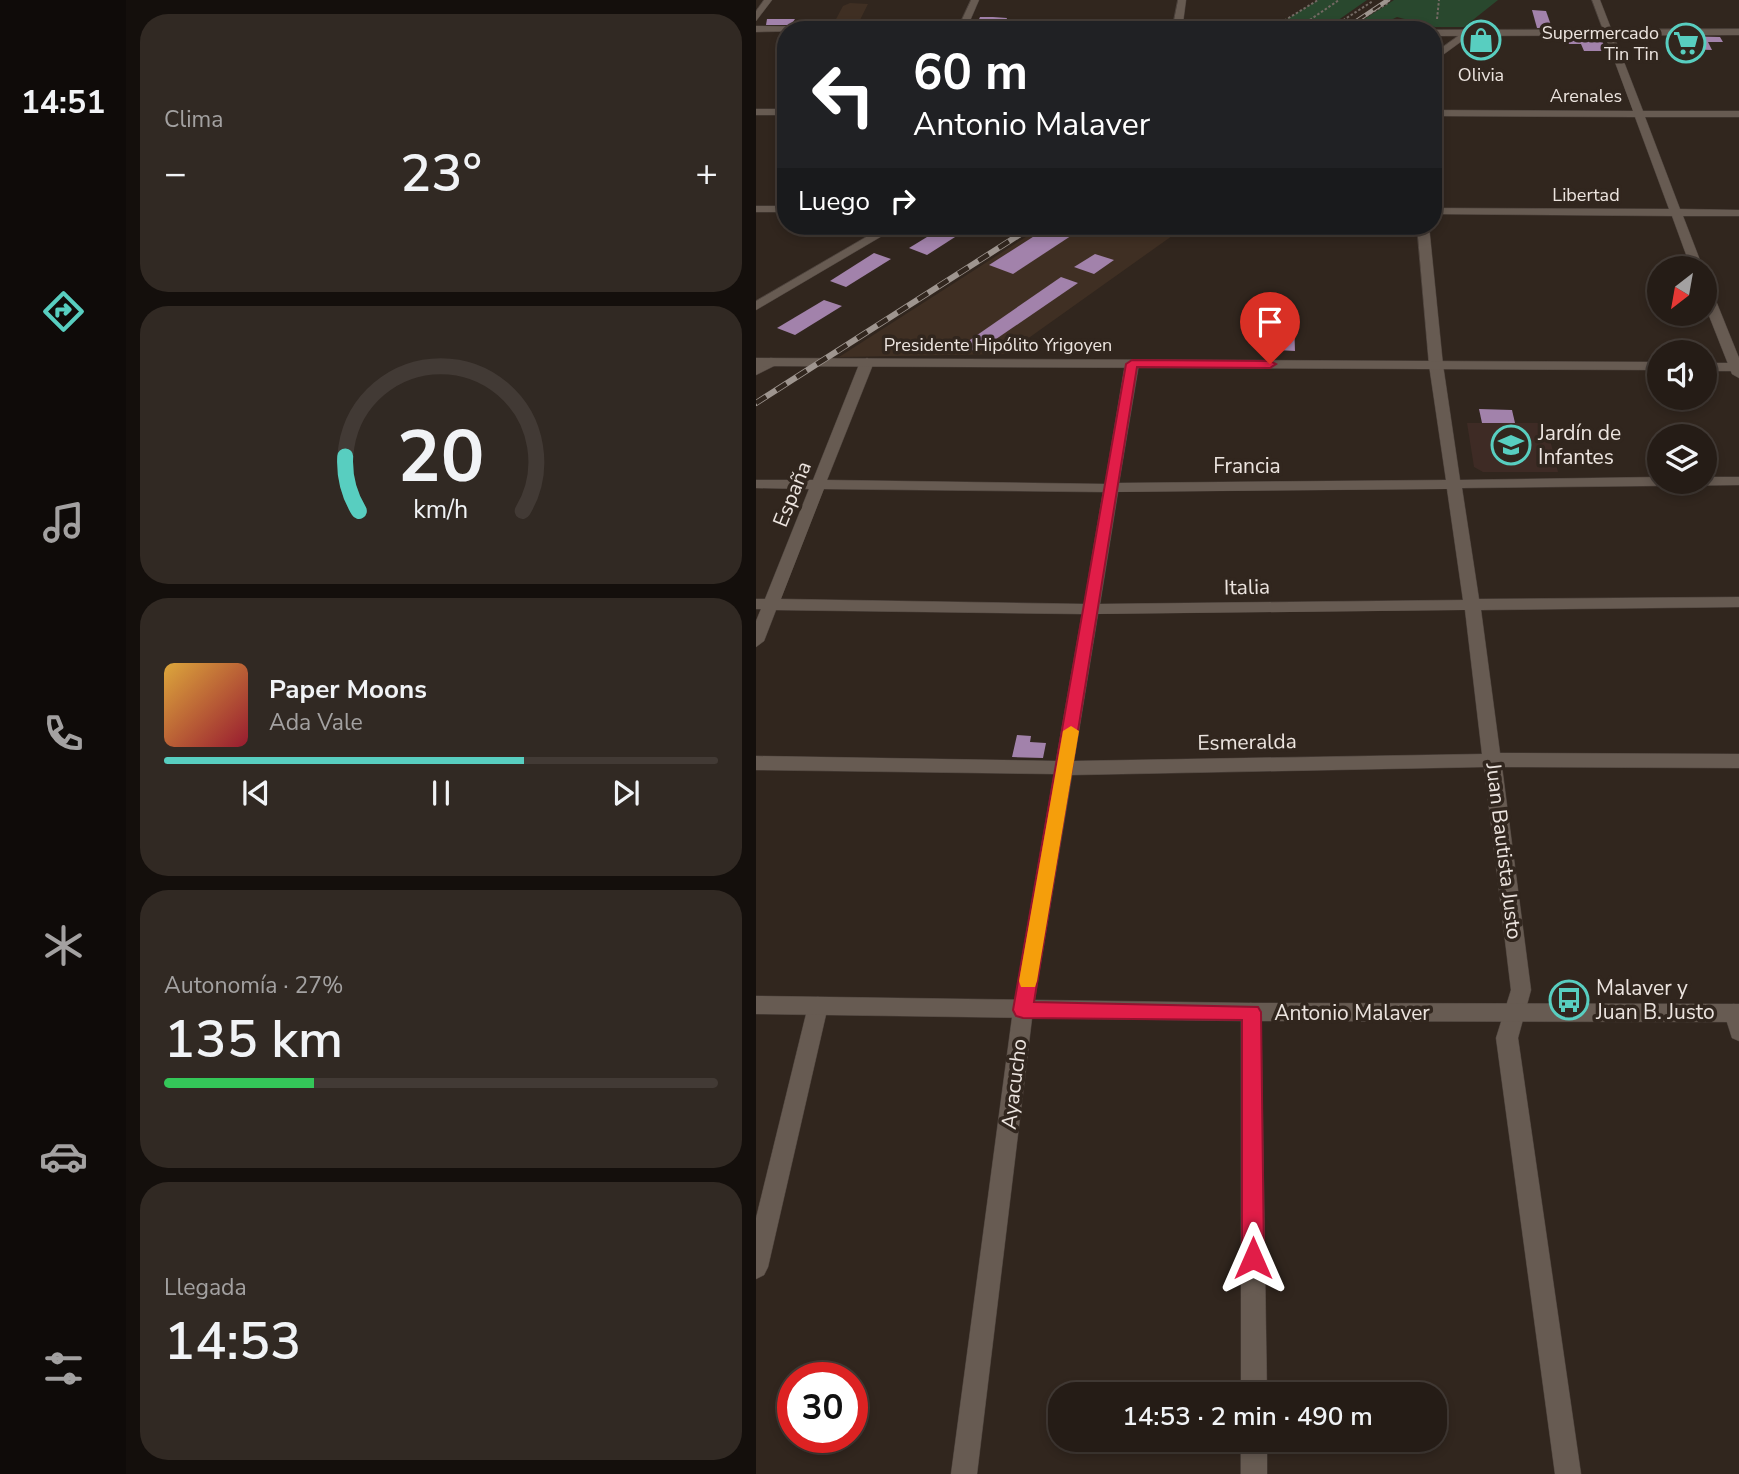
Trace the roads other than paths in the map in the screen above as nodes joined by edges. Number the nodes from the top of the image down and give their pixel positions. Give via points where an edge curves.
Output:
1 (768, 0) edge
2 (975, 0) edge
3 (1182, 0) edge
4 (1596, 0) edge
5 (756, 18) edge
6 (965, 21) edge
7 (1178, 21) edge
8 (756, 29) edge
9 (777, 29) edge
10 (1442, 32) edge
11 (1608, 32) junction
12 (1468, 33) junction
13 (1739, 33) edge
14 (1442, 52) edge
15 (756, 112) edge
16 (777, 112) edge
17 (1442, 113) edge
18 (1641, 113) junction
19 (1739, 114) edge
20 (756, 209) edge
21 (777, 209) edge
22 (1442, 211) edge
23 (1675, 212) junction
24 (1739, 213) edge
25 (873, 235) edge
26 (1424, 235) edge
27 (1692, 256) edge
28 (756, 306) edge
29 (1717, 318) edge
30 (756, 362) edge
31 (771, 362) junction
32 (867, 362) junction
33 (1132, 364) junction
34 (1436, 365) junction
35 (1647, 366) edge
36 (1717, 368) edge
37 (1738, 369) edge
38 (756, 371) edge
39 (1739, 481) edge
40 (756, 484) edge
41 (819, 484) junction
42 (1454, 486) junction
43 (1110, 488) junction
44 (1739, 602) edge
45 (763, 604) edge
46 (1472, 605) junction
47 (1091, 609) junction
48 (756, 641) edge
49 (1492, 760) junction
50 (1739, 761) edge
51 (756, 763) edge
52 (1065, 768) junction
53 (756, 1005) edge
54 (818, 1006) junction
55 (1023, 1010) junction
56 (1251, 1012) junction
57 (1513, 1014) junction
58 (1737, 1019) edge
59 (756, 1267) edge
60 (1254, 1382) edge
61 (1254, 1452) edge
62 (964, 1474) edge
63 (1254, 1474) edge
64 (1568, 1474) edge

1 - 5 street
2 - 6 street
3 - 7 street
4 - 11 street
8 - 9 street
10 - 12 street
11 - 12 street
11 - 13 street
11 - 18 street
12 - 14 street
15 - 16 street
17 - 18 street, Arenales
18 - 19 street, Arenales
18 - 23 street
20 - 21 street
22 - 23 street, Libertad
23 - 24 street, Libertad
23 - 27 street
25 - 28 street
26 - 34 street, Juan Bautista Justo
29 - 37 street
30 - 31 street, Presidente Hipólito Yrigoyen
31 - 32 street, Presidente Hipólito Yrigoyen
31 - 38 street
32 - 33 street, Presidente Hipólito Yrigoyen
32 - 41 street, España
33 - 34 street, Presidente Hipólito Yrigoyen
33 - 43 street, Ayacucho
34 - 35 street, Presidente Hipólito Yrigoyen
34 - 42 street, Juan Bautista Justo
36 - 37 street
39 - 42 street, Francia
40 - 41 street, Francia
41 - 43 street, Francia
41 - 45 street, España
42 - 43 street, Francia
42 - 46 street, Juan Bautista Justo
43 - 47 street, Ayacucho
44 - 46 street, Italia
45 - 47 street, Italia
45 - 48 street, España
46 - 47 street, Italia
46 - 49 street, Juan Bautista Justo
47 - 52 street, Ayacucho
49 - 50 street, Esmeralda
49 - 52 street, Esmeralda
49 - 57 street, Juan Bautista Justo via 1521,990
51 - 52 street, Esmeralda
52 - 55 street, Ayacucho
53 - 54 street, Antonio Malaver
54 - 55 street, Antonio Malaver
54 - 59 street
55 - 56 street, Antonio Malaver
55 - 62 street, Ayacucho
56 - 57 street, Antonio Malaver
56 - 60 street
57 - 58 street, Antonio Malaver
57 - 64 street, Juan Bautista Justo via 1507,1038
61 - 63 street

